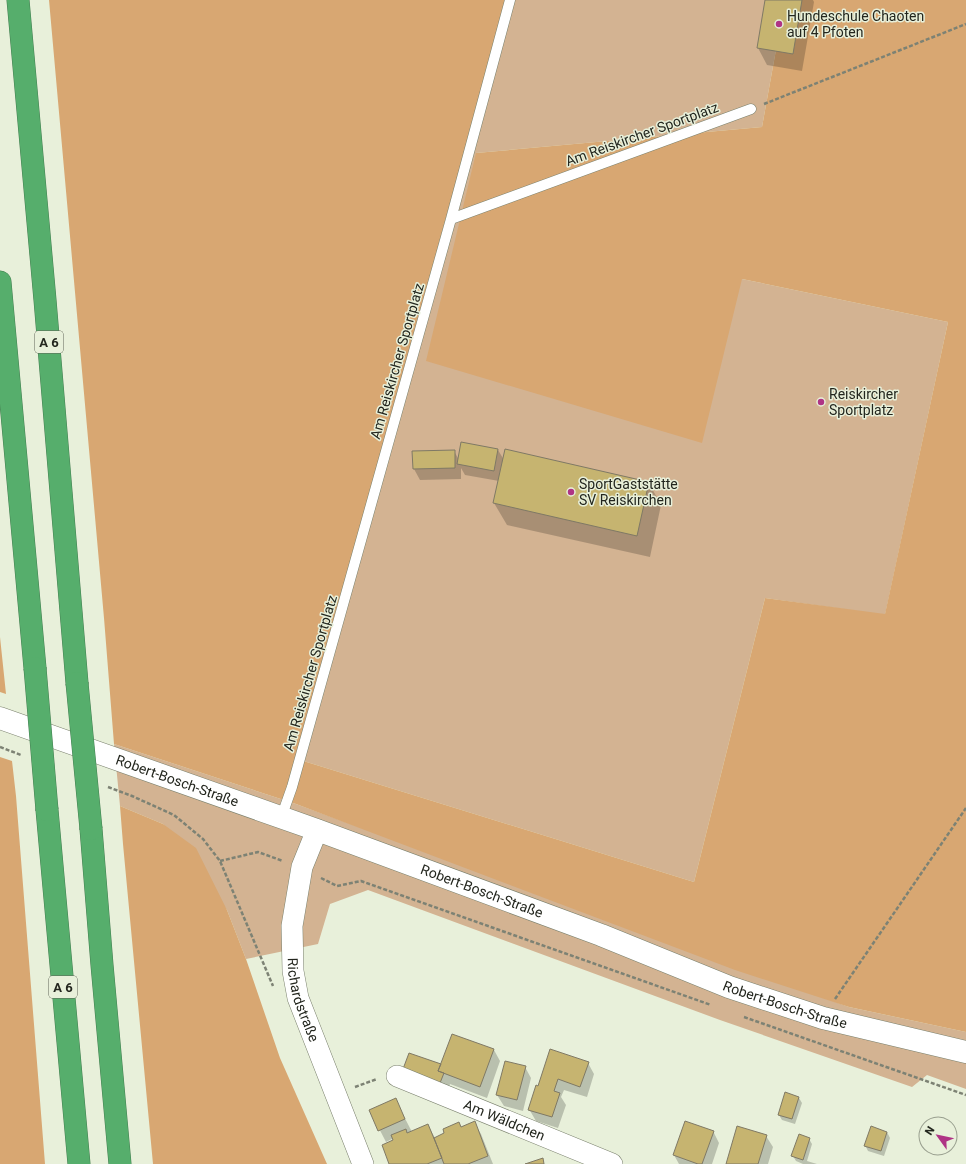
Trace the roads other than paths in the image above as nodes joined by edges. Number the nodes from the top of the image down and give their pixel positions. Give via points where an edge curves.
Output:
1 (18, 0) edge
2 (510, 0) edge
3 (751, 109) road end
4 (451, 219) junction
5 (0, 282) edge
6 (0, 718) edge
7 (281, 818) junction
8 (317, 830) junction
9 (966, 1052) edge
10 (397, 1076) road end
11 (79, 1164) edge
12 (120, 1164) edge
13 (363, 1164) edge
14 (612, 1164) edge

1 - 12 highway, A 6, bridge
2 - 4 lane
3 - 4 lane, Am Reiskircher Sportplatz
4 - 7 lane, Am Reiskircher Sportplatz via 292,787
5 - 11 highway, A 6, bridge
6 - 7 main road, Robert-Bosch-Straße
7 - 8 main road, Robert-Bosch-Straße
8 - 9 main road, Robert-Bosch-Straße via 601,935 730,987 823,1018
8 - 13 street, Richardstraße via 302,867 292,926 293,971 298,998
10 - 14 street, Am Wäldchen

